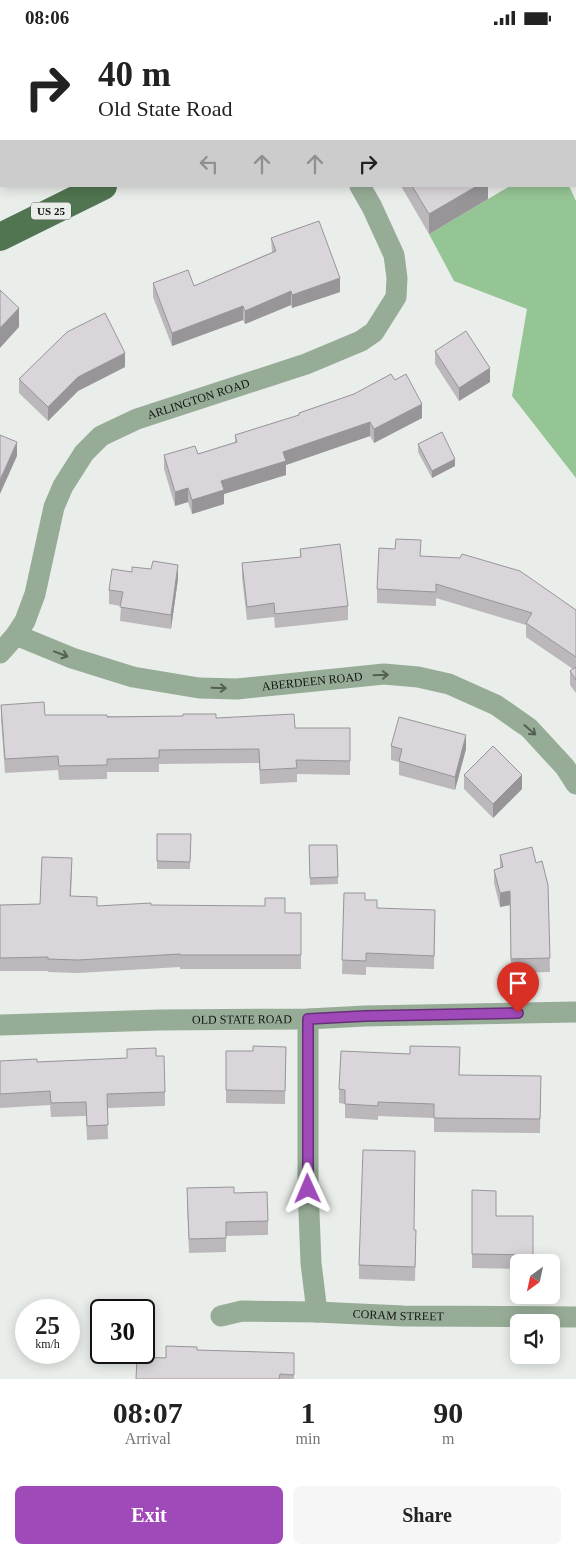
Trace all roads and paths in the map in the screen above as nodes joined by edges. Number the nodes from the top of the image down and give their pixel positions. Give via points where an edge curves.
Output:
1 (101, 187) edge
2 (361, 187) edge
3 (0, 237) edge
4 (16, 635) junction
5 (0, 653) edge
6 (576, 785) edge
7 (576, 1012) edge
8 (308, 1019) junction
9 (0, 1025) edge
10 (317, 1312) junction
11 (221, 1316) dead end
12 (576, 1317) edge

1 - 3 main road, US 25
2 - 4 street, ARLINGTON ROAD via 394,255 397,278 396,297 374,332 361,341 306,363 137,419 101,436 84,453 54,507 34,594 25,621
4 - 5 street, ARLINGTON ROAD
4 -> 6 street, ABERDEEN ROAD via 72,659 133,677 199,688 237,689 384,674 449,684 496,705 529,729 565,767
7 - 8 street, OLD STATE ROAD
8 - 9 street, OLD STATE ROAD
8 - 10 street via 308,1189
10 - 11 street, CORAM STREET via 242,1311
10 - 12 street, CORAM STREET

